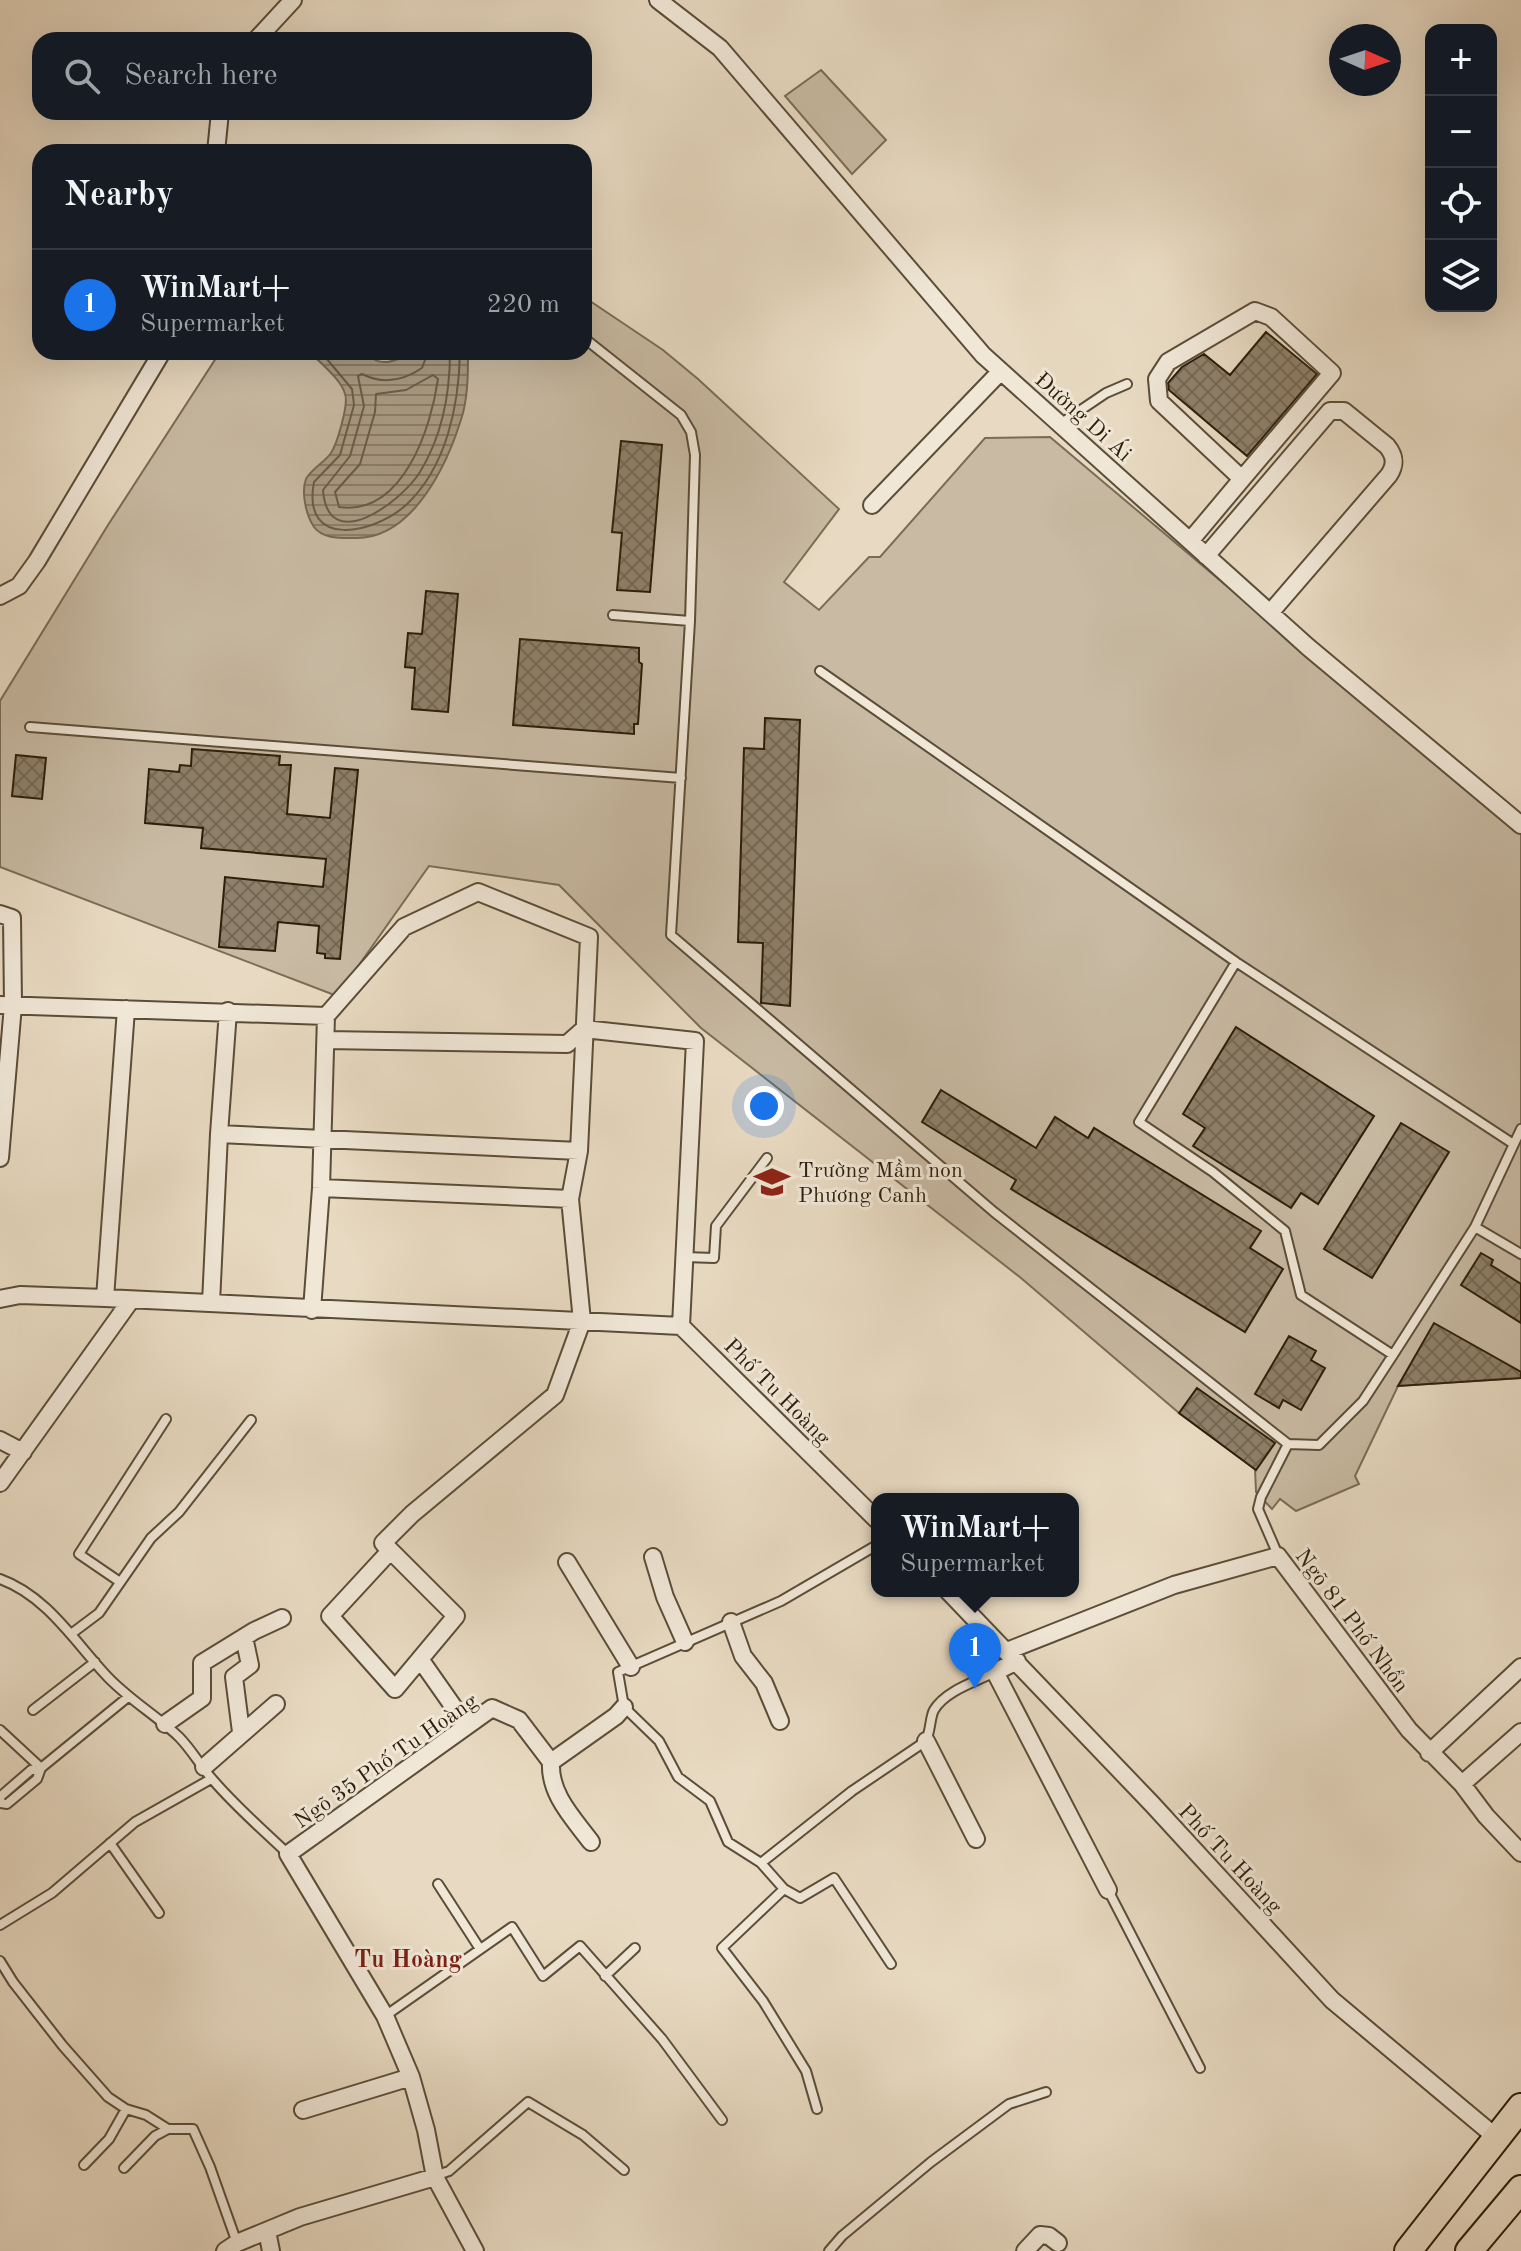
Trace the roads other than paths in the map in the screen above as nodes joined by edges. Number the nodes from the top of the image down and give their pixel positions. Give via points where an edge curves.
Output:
1 (293, 0) edge
2 (658, 0) edge
3 (263, 32) edge
4 (219, 120) edge
5 (217, 144) edge
6 (592, 344) edge
7 (157, 360) edge
8 (1001, 371) junction
9 (1127, 384) dead end
10 (1060, 424) junction
11 (1242, 479) junction
12 (872, 505) dead end
13 (1190, 541) junction
14 (1206, 556) junction
15 (0, 596) edge
16 (1270, 613) junction
17 (613, 615) dead end
18 (690, 621) junction
19 (820, 671) dead end
20 (30, 727) dead end
21 (681, 778) junction
22 (1521, 825) edge
23 (0, 914) edge
24 (1236, 962) junction
25 (7, 1005) edge
26 (126, 1009) junction
27 (228, 1011) junction
28 (326, 1016) junction
29 (584, 1029) junction
30 (326, 1040) junction
31 (1521, 1129) edge
32 (219, 1134) junction
33 (322, 1139) junction
34 (1512, 1143) junction
35 (579, 1151) junction
36 (0, 1158) edge
37 (767, 1158) dead end
38 (321, 1188) junction
39 (570, 1199) junction
40 (1475, 1227) junction
41 (1521, 1254) edge
42 (685, 1257) junction
43 (105, 1298) junction
44 (0, 1299) edge
45 (131, 1300) junction
46 (211, 1303) junction
47 (312, 1310) junction
48 (582, 1321) junction
49 (681, 1326) junction
50 (1393, 1355) junction
51 (166, 1419) dead end
52 (251, 1420) dead end
53 (0, 1440) edge
54 (1288, 1444) junction
55 (23, 1452) junction
56 (0, 1483) edge
57 (871, 1514) edge
58 (871, 1548) edge
59 (390, 1551) junction
60 (1278, 1556) junction
61 (653, 1557) dead end
62 (567, 1562) dead end
63 (0, 1579) edge
64 (120, 1582) junction
65 (954, 1597) edge
66 (282, 1618) dead end
67 (731, 1622) junction
68 (71, 1634) junction
69 (244, 1637) junction
70 (685, 1642) junction
71 (1012, 1656) junction
72 (420, 1659) junction
73 (95, 1662) junction
74 (631, 1667) junction
75 (1521, 1667) edge
76 (995, 1672) junction
77 (128, 1697) junction
78 (276, 1704) dead end
79 (624, 1707) junction
80 (33, 1710) dead end
81 (780, 1721) dead end
82 (165, 1724) junction
83 (467, 1726) junction
84 (0, 1730) edge
85 (241, 1732) junction
86 (1521, 1732) edge
87 (926, 1741) junction
88 (1429, 1753) junction
89 (551, 1762) junction
90 (41, 1768) junction
91 (208, 1773) junction
92 (1462, 1784) junction
93 (0, 1800) edge
94 (976, 1839) dead end
95 (591, 1842) dead end
96 (110, 1843) junction
97 (1521, 1853) edge
98 (288, 1854) junction
99 (761, 1863) junction
100 (438, 1884) dead end
101 (784, 1889) junction
102 (1108, 1890) joint
103 (159, 1913) dead end
104 (0, 1925) edge
105 (635, 1948) dead end
106 (480, 1949) junction
107 (0, 1961) edge
108 (891, 1964) dead end
109 (605, 1976) junction
110 (385, 2016) junction
111 (1200, 2068) dead end
112 (411, 2077) junction
113 (1046, 2092) dead end
114 (1521, 2107) edge
115 (126, 2109) junction
116 (817, 2109) dead end
117 (303, 2110) dead end
118 (722, 2120) dead end
119 (168, 2129) junction
120 (1497, 2138) junction
121 (84, 2165) dead end
122 (124, 2168) dead end
123 (624, 2170) dead end
124 (435, 2177) junction
125 (1521, 2189) edge
126 (267, 2231) junction
127 (1058, 2243) dead end
128 (231, 2247) edge
129 (271, 2251) edge
130 (475, 2251) edge
131 (829, 2251) edge
132 (1025, 2251) edge
133 (1408, 2251) edge
134 (1469, 2251) edge

1 - 3 street
2 - 8 street, Đường Di Ái via 720,48
4 - 5 street
6 - 18 lane via 681,415 691,432 695,476
7 - 15 street via 37,561 19,586
8 - 10 street, Đường Di Ái
8 - 12 street
9 - 10 lane
10 - 13 street, Đường Di Ái
11 - 11 street via 1159,401 1157,379 1168,362 1255,311 1271,317 1332,373
11 - 13 street
13 - 14 street, Đường Di Ái
14 - 16 street, Đường Di Ái
14 - 16 street via 1330,411 1344,411 1387,446 1394,467 1389,475
16 - 22 street, Đường Di Ái
17 - 18 lane
18 - 21 lane
19 - 24 lane
20 - 21 lane
21 - 54 lane via 671,935 994,1212
23 - 25 street via 12,918
24 - 34 lane
24 - 50 lane via 1139,1122 1213,1172 1285,1231 1301,1295
25 - 26 street
25 - 36 street
26 - 27 street
26 - 43 street
27 - 28 street
27 - 32 street
28 - 29 street via 404,927 478,892 589,937
28 - 30 street
29 - 30 street via 567,1044
29 - 35 street
29 - 42 street via 695,1041
30 - 33 street
31 - 34 lane
32 - 33 street
32 - 46 street
33 - 35 street
33 - 38 street
34 - 40 lane
35 - 39 street
37 - 42 lane via 716,1226 714,1258
38 - 39 street
38 - 47 street
39 - 48 street
40 - 41 lane
40 - 50 lane
42 - 49 street
43 - 44 street
43 - 45 street
45 - 46 street
45 - 55 street
46 - 47 street
47 - 48 street
48 - 49 street
48 - 59 street via 555,1395 412,1514 383,1543
49 - 57 street, Phố Tu Hoàng
50 - 54 lane via 1363,1401 1319,1445
51 - 64 lane via 79,1554
52 - 64 lane
53 - 55 street
54 - 60 lane via 1258,1509
55 - 56 street
58 - 67 lane via 781,1601
59 - 72 street via 456,1616
59 - 72 street via 330,1616 395,1689
60 - 71 street, Ngõ 81 Phố Nhổn via 1174,1585
60 - 88 street, Ngõ 81 Phố Nhổn
61 - 70 street
62 - 74 street
63 - 68 lane via 34,1597
64 - 68 lane via 99,1613
65 - 71 street, Phố Tu Hoàng
66 - 69 street
67 - 70 lane
67 - 81 street via 743,1656 764,1683
68 - 73 lane
69 - 82 street via 202,1663 202,1698
69 - 85 street via 250,1665 234,1677
70 - 74 lane
71 - 76 street, Ngõ 81 Phố Nhổn
71 - 120 street, Phố Tu Hoàng via 1332,2000
72 - 83 street
73 - 77 lane
73 - 80 lane
74 - 79 lane via 618,1672
75 - 88 street
76 - 87 lane via 944,1698 932,1713
76 - 102 street
77 - 82 lane
77 - 90 lane
78 - 85 street
79 - 89 street
79 - 99 lane via 659,1741 678,1777 710,1801 728,1842
82 - 91 lane
83 - 89 street, Ngõ 35 Phố Tu Hoàng via 492,1708 519,1720
83 - 98 street, Ngõ 35 Phố Tu Hoàng
84 - 90 lane
85 - 91 street
86 - 92 street
87 - 94 street
87 - 99 lane
88 - 92 street, Ngõ 81 Phố Nhổn
89 - 95 street via 560,1801
90 - 93 lane via 37,1779 7,1804
91 - 96 lane
91 - 98 lane
92 - 97 street, Ngõ 81 Phố Nhổn
96 - 103 lane
96 - 104 lane via 52,1893
98 - 110 street
99 - 101 lane
100 - 106 lane
101 - 108 lane via 800,1898 834,1878
101 - 116 lane via 722,1948 806,2071
102 - 111 lane
105 - 109 lane
106 - 109 lane via 512,1927 543,1976 580,1946
106 - 110 lane
107 - 115 lane via 74,2059
109 - 118 lane via 662,2039
110 - 112 street
112 - 117 street
112 - 124 street
113 - 131 lane via 1009,2104 931,2162
114 - 120 highway
115 - 119 lane
115 - 121 lane via 109,2139
119 - 122 lane
119 - 128 lane via 193,2129 210,2167
120 - 133 highway
123 - 124 lane via 583,2135 528,2102 449,2171
124 - 126 street
124 - 130 street
125 - 134 highway
126 - 128 street
126 - 129 street
127 - 132 street via 1040,2235

